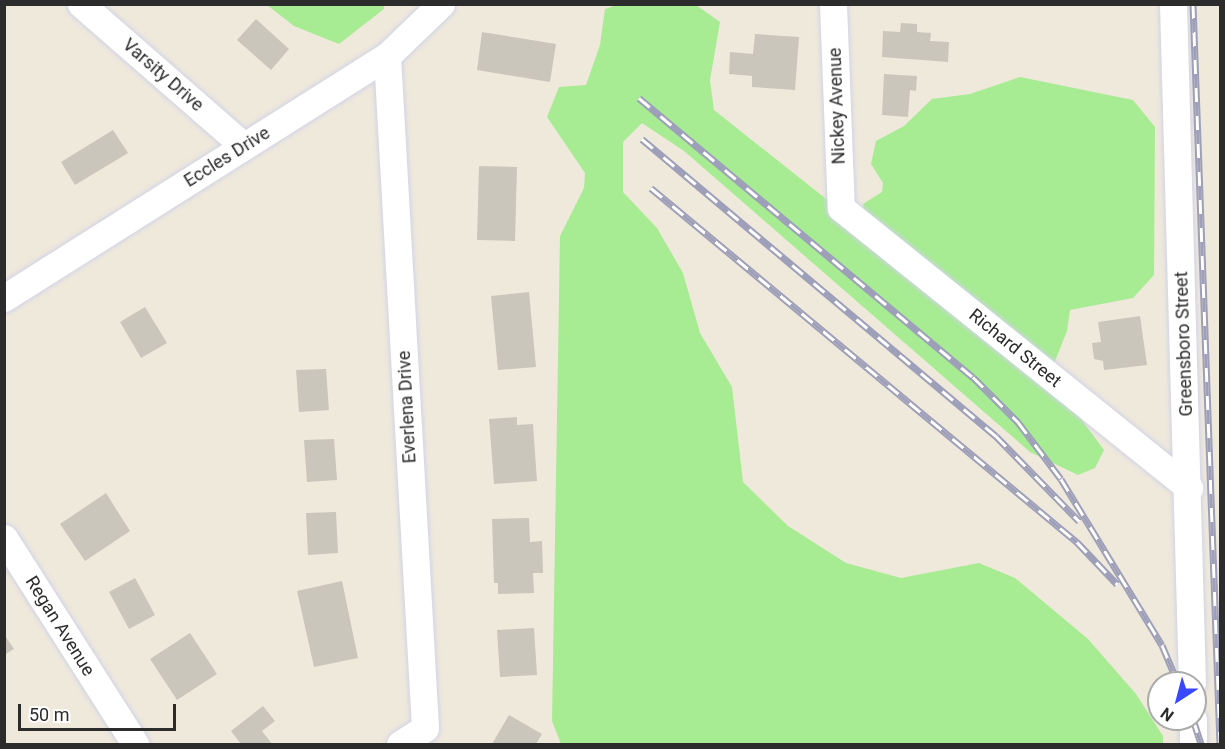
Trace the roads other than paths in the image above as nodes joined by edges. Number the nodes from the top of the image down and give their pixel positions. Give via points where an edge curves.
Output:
1 (81, 4) edge
2 (441, 4) edge
3 (833, 4) edge
4 (1173, 4) edge
5 (387, 56) junction
6 (244, 146) junction
7 (841, 208) joint
8 (4, 298) edge
9 (1189, 488) junction
10 (4, 538) edge
11 (1192, 671) edge
12 (135, 744) edge
13 (400, 744) edge

1 - 6 street, Varsity Drive
2 - 5 street, Eccles Drive
3 - 7 street, Nickey Avenue
4 - 9 street, Greensboro Street
5 - 6 street, Eccles Drive
5 - 13 street, Everlena Drive via 425,728
6 - 8 street, Eccles Drive
7 - 9 street, Richard Street
9 - 11 street, Greensboro Street
10 - 12 street, Regan Avenue

